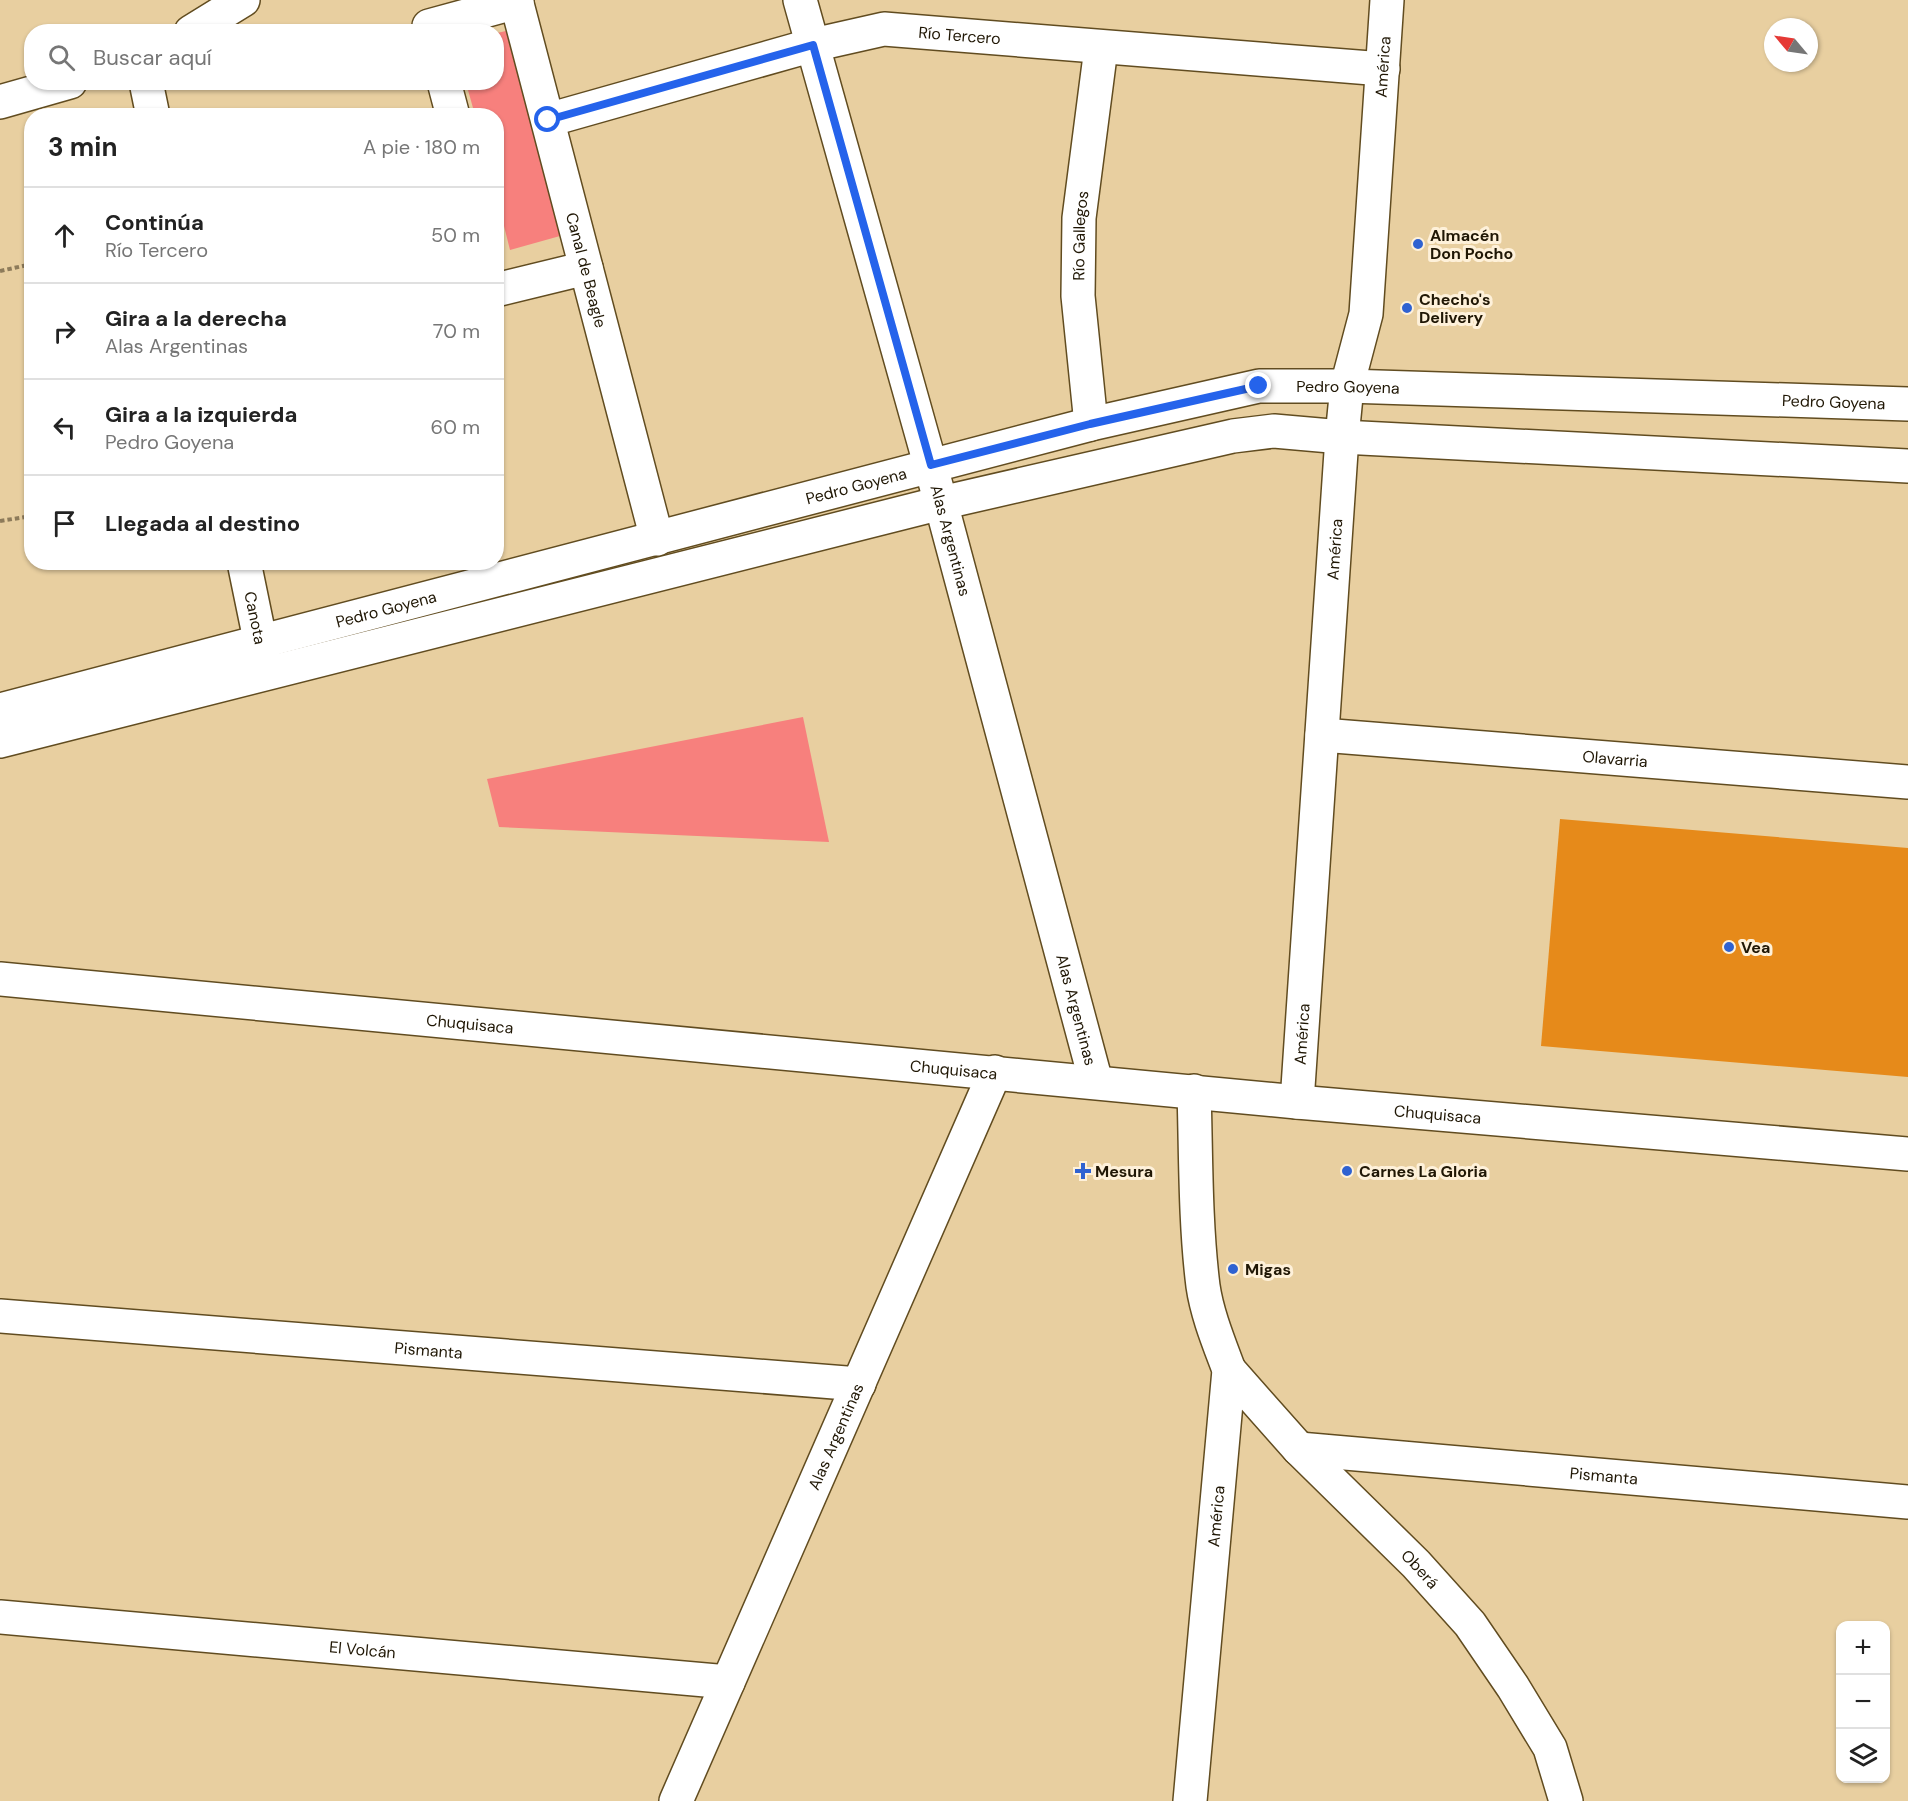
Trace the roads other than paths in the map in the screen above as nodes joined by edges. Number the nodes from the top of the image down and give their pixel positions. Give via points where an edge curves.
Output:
1 (243, 0) edge
2 (800, 0) edge
3 (1387, 0) edge
4 (517, 1) edge
5 (204, 24) edge
6 (439, 24) edge
7 (813, 45) junction
8 (1101, 48) junction
9 (1383, 69) junction
10 (42, 90) edge
11 (148, 90) edge
12 (446, 90) edge
13 (0, 102) edge
14 (151, 108) edge
15 (451, 108) edge
16 (548, 120) junction
17 (586, 268) junction
18 (504, 286) edge
19 (1347, 386) junction
20 (1908, 404) edge
21 (1090, 424) junction
22 (1341, 437) junction
23 (931, 465) junction
24 (1908, 466) edge
25 (941, 503) junction
26 (657, 539) junction
27 (246, 570) edge
28 (264, 658) junction
29 (0, 710) edge
30 (1322, 735) junction
31 (0, 741) edge
32 (1908, 782) edge
33 (0, 979) edge
34 (995, 1072) junction
35 (1096, 1082) junction
36 (1194, 1091) junction
37 (1297, 1102) junction
38 (1908, 1154) edge
39 (0, 1316) edge
40 (1229, 1370) junction
41 (859, 1384) junction
42 (1299, 1449) junction
43 (1908, 1502) edge
44 (0, 1617) edge
45 (728, 1682) junction
46 (676, 1801) edge
47 (1190, 1801) edge
48 (1566, 1801) edge

1 - 5 street
2 - 7 street, Alas Argentinas
3 - 9 street, América
4 - 6 street, Canal de Beagle
4 - 16 street, Canal de Beagle
7 - 8 street, Río Tercero via 884,29
7 - 16 street, Río Tercero
7 - 23 street, Alas Argentinas
8 - 9 street, Río Tercero
8 - 21 street, Río Gallegos via 1079,218 1078,296
9 - 19 street, América via 1365,315
10 - 13 street
11 - 14 street
12 - 15 street
16 - 17 street, Canal de Beagle
17 - 18 street
17 - 26 street, Canal de Beagle
19 - 20 street, Pedro Goyena
19 - 21 street, Pedro Goyena via 1259,386
19 - 22 street, América
21 - 23 street, Pedro Goyena
22 - 24 street, Pedro Goyena
22 - 25 street, Pedro Goyena via 1274,431 1233,436
22 - 30 street, América
23 - 25 street, Alas Argentinas
23 - 26 street, Pedro Goyena
25 - 28 street, Pedro Goyena
25 - 35 street, Alas Argentinas
26 - 28 street, Pedro Goyena
27 - 28 street, Canota
28 - 29 street, Pedro Goyena
28 - 31 street, Pedro Goyena
30 - 32 street, Olavarria
30 - 37 street, América
33 - 34 street, Chuquisaca
34 - 35 street, Chuquisaca
34 - 41 street, Alas Argentinas
35 - 36 street, Chuquisaca
36 - 37 street, Chuquisaca
36 - 40 street, América via 1203,1287
37 - 38 street, Chuquisaca
39 - 41 street, Pismanta
40 - 42 street, Oberá
40 - 47 street, América
41 - 45 street, Alas Argentinas
42 - 43 street, Pismanta
42 - 48 street, Oberá via 1416,1564 1470,1624 1550,1748
44 - 45 street, El Volcán
45 - 46 street, Alas Argentinas

